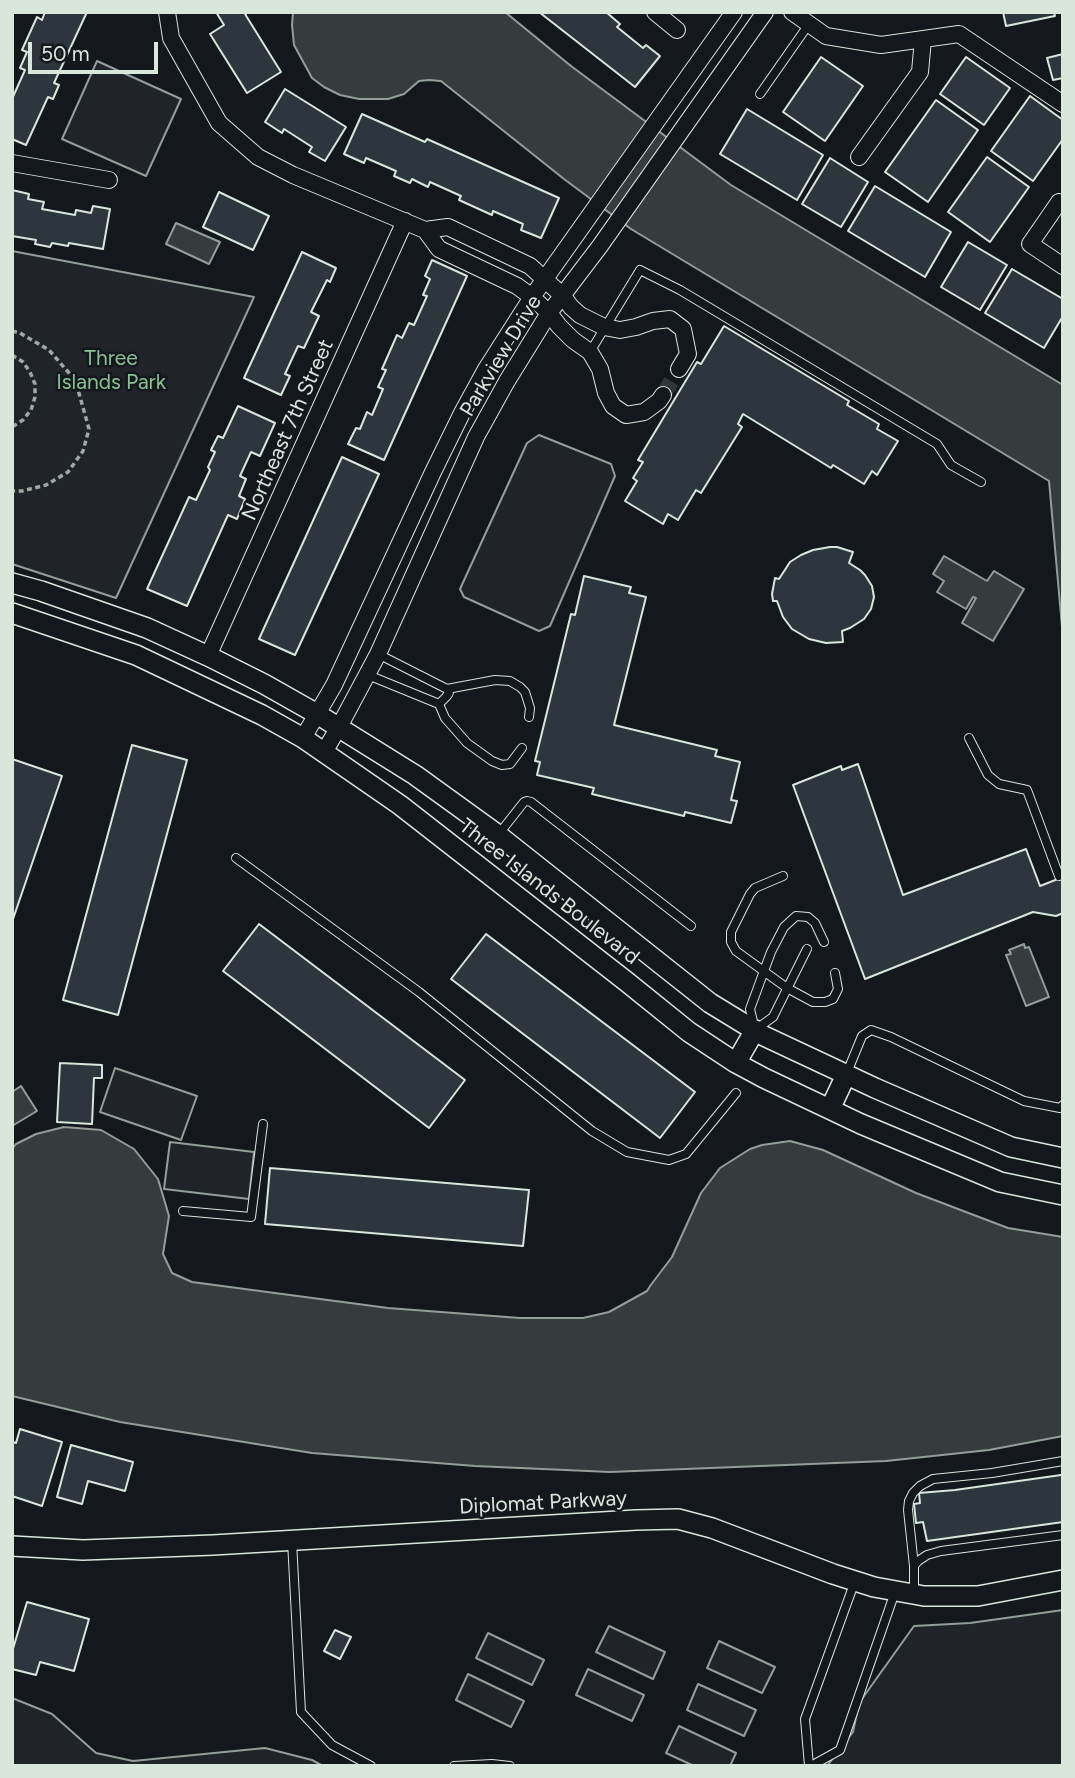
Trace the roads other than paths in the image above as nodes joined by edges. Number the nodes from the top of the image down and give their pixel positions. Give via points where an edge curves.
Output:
1 (167, 12) edge
2 (655, 12) edge
3 (734, 12) edge
4 (765, 12) edge
5 (792, 12) edge
6 (809, 24) junction
7 (677, 30) dead end
8 (923, 38) junction
9 (760, 94) dead end
10 (1063, 104) edge
11 (859, 158) dead end
12 (12, 163) edge
13 (109, 180) dead end
14 (1061, 201) edge
15 (405, 221) junction
16 (425, 230) junction
17 (1063, 266) edge
18 (545, 279) junction
19 (563, 296) junction
20 (532, 297) junction
21 (549, 313) junction
22 (604, 327) junction
23 (590, 352) junction
24 (486, 369) junction
25 (679, 369) tunnel mouth
26 (507, 381) junction
27 (663, 395) tunnel mouth
28 (981, 482) dead end
29 (12, 583) edge
30 (12, 613) edge
31 (378, 653) junction
32 (208, 656) junction
33 (368, 675) junction
34 (447, 689) junction
35 (439, 704) junction
36 (317, 714) junction
37 (530, 717) dead end
38 (339, 727) junction
39 (303, 738) junction
40 (969, 738) dead end
41 (522, 748) dead end
42 (324, 752) junction
43 (498, 835) junction
44 (236, 858) dead end
45 (783, 876) dead end
46 (1059, 876) dead end
47 (691, 926) dead end
48 (824, 942) dead end
49 (807, 949) dead end
50 (764, 972) junction
51 (835, 972) dead end
52 (787, 988) junction
53 (755, 1030) junction
54 (736, 1063) junction
55 (846, 1075) junction
56 (736, 1093) dead end
57 (1063, 1105) edge
58 (830, 1109) junction
59 (263, 1124) dead end
60 (1063, 1158) edge
61 (1063, 1195) edge
62 (183, 1211) dead end
63 (1063, 1461) edge
64 (1063, 1535) edge
65 (292, 1541) junction
66 (12, 1546) edge
67 (914, 1566) junction
68 (1063, 1580) edge
69 (855, 1581) junction
70 (905, 1593) junction
71 (371, 1766) edge
72 (454, 1766) edge
73 (510, 1766) edge
74 (810, 1766) edge

1 - 15 street via 172,38 219,123 258,157
2 - 7 street
3 - 18 street, Parkview Drive
4 - 19 street, Parkview Drive
5 - 6 street
6 - 8 street via 826,36 881,45
6 - 9 lane
8 - 10 street via 959,34
8 - 11 street via 920,72
12 - 13 street
14 - 17 street via 1030,244
15 - 16 street
15 - 32 street, Northeast 7th Street
16 - 18 street via 448,226 530,266
16 - 20 street via 439,249
18 - 19 street
18 - 20 street, Parkview Drive
19 - 21 street, Parkview Drive
19 - 22 street via 570,307
20 - 21 street
20 - 24 street, Parkview Drive
21 - 23 street
21 - 26 street, Parkview Drive
22 - 23 lane
22 - 25 street via 621,330 670,319 683,329 688,354
22 - 28 lane via 640,270 680,289 937,444 951,465
23 - 27 street via 613,406 626,415 644,412
24 - 26 street
24 - 36 street, Parkview Drive
26 - 31 street, Parkview Drive via 476,437
29 - 32 street, Three Islands Boulevard via 147,628
30 - 39 street, Three Islands Boulevard via 136,655
31 - 33 street, Parkview Drive
31 - 34 lane
32 - 36 street, Three Islands Boulevard
33 - 35 lane
33 - 38 street, Parkview Drive
34 - 35 lane via 449,693
34 - 37 lane via 510,681 525,692
35 - 41 lane via 453,727 492,761 510,764
36 - 38 street, Three Islands Boulevard
36 - 39 street, Parkview Drive
38 - 42 street, Parkview Drive
38 - 43 street, Three Islands Boulevard
39 - 42 street, Three Islands Boulevard
40 - 46 lane via 988,775 999,785 1027,790
42 - 54 street, Three Islands Boulevard via 400,805 689,1032
43 - 47 lane via 524,802 531,802
43 - 53 street, Three Islands Boulevard via 710,1003
44 - 56 lane via 419,992 592,1131 627,1152 669,1160 686,1154
45 - 50 lane via 755,888 731,932 736,951
48 - 50 lane via 815,923 796,916 784,927
49 - 52 lane
50 - 52 lane
50 - 53 lane via 750,1009
51 - 52 lane via 838,989 833,999 825,1002 813,1002
52 - 53 lane via 773,1017
53 - 54 street
53 - 55 street, Three Islands Boulevard
54 - 58 street, Three Islands Boulevard
55 - 57 lane via 862,1036 871,1030 1024,1101
55 - 58 street
55 - 60 street, Three Islands Boulevard via 1011,1147
58 - 61 street, Three Islands Boulevard via 1000,1182
59 - 62 lane via 251,1217
63 - 67 lane via 933,1479 920,1486 909,1501
64 - 67 lane via 941,1550
65 - 66 street, Diplomat Parkway via 83,1550
65 - 69 street, Diplomat Parkway via 678,1519
65 - 71 lane via 301,1712 332,1745
67 - 70 lane
68 - 70 street, Diplomat Parkway via 978,1596
69 - 70 street, Diplomat Parkway
69 - 74 lane via 805,1719
70 - 74 lane via 839,1750
72 - 73 lane

